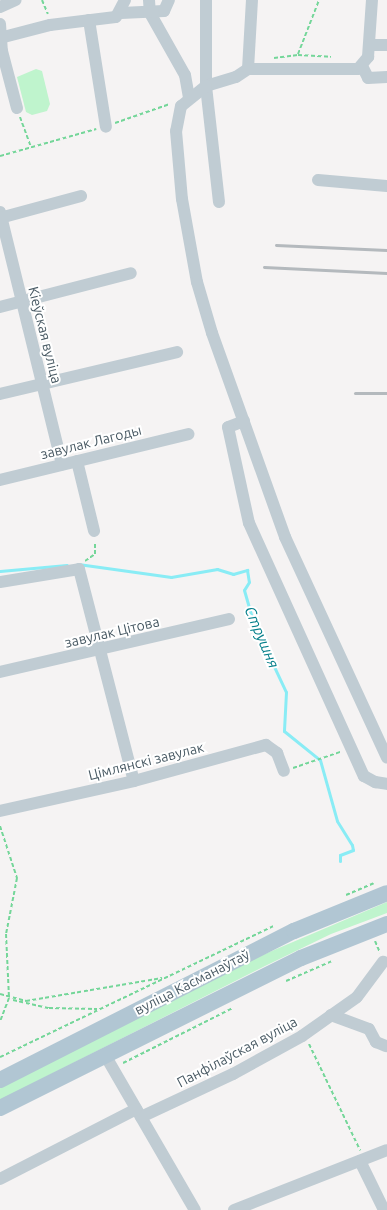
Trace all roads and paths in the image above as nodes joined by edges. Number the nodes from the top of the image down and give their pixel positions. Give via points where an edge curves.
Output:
1 (16, 0) edge
2 (42, 0) edge
3 (125, 0) edge
4 (169, 0) edge
5 (206, 0) edge
6 (252, 0) edge
7 (319, 0) edge
8 (372, 0) edge
9 (150, 6) edge
10 (0, 7) edge
11 (121, 13) junction
12 (90, 20) junction
13 (0, 24) edge
14 (53, 24) junction
15 (1, 38) edge
16 (370, 45) junction
17 (387, 45) edge
18 (298, 55) dead end
19 (362, 66) junction
20 (248, 69) junction
21 (387, 77) edge
22 (206, 86) junction
23 (189, 98) junction
24 (17, 108) joint
25 (106, 127) dead end
26 (31, 148) dead end
27 (318, 180) dead end
28 (387, 186) edge
29 (80, 196) dead end
30 (219, 202) dead end
31 (1, 216) edge
32 (132, 273) dead end
33 (21, 302) junction
34 (0, 307) edge
35 (177, 352) dead end
36 (42, 384) junction
37 (0, 394) edge
38 (244, 421) junction
39 (188, 434) dead end
40 (76, 461) junction
41 (62, 464) junction
42 (0, 480) edge
43 (94, 531) joint
44 (79, 569) junction
45 (0, 582) edge
46 (229, 619) dead end
47 (102, 650) junction
48 (0, 672) edge
49 (350, 747) junction
50 (387, 758) edge
51 (305, 765) dead end
52 (284, 771) dead end
53 (134, 781) junction
54 (387, 784) edge
55 (0, 811) edge
56 (0, 826) edge
57 (383, 887) edge
58 (345, 895) dead end
59 (281, 922) dead end
60 (384, 932) edge
61 (366, 945) dead end
62 (340, 957) dead end
63 (383, 962) dead end
64 (164, 978) junction
65 (286, 981) dead end
66 (0, 994) edge
67 (9, 998) junction
68 (233, 1007) dead end
69 (99, 1009) junction
70 (331, 1015) junction
71 (0, 1021) edge
72 (305, 1034) junction
73 (386, 1046) edge
74 (0, 1057) edge
75 (109, 1062) junction
76 (0, 1080) edge
77 (0, 1108) edge
78 (139, 1113) junction
79 (387, 1150) edge
80 (362, 1160) junction
81 (0, 1179) edge
82 (195, 1210) edge
83 (234, 1210) edge
84 (384, 1210) edge

1 - 10 street
2 - 14 path
3 - 11 street
4 - 9 street via 164,11
5 - 22 street
6 - 20 street
7 - 18 path
8 - 16 street
9 - 11 street
9 - 23 street via 185,75
11 - 12 street via 116,18
12 - 14 street
12 - 25 street
13 - 15 street
14 - 15 street
15 - 24 street
16 - 17 street
16 - 19 street
19 - 20 street via 358,69
19 - 21 street via 368,78
20 - 22 street via 236,77
22 - 23 street
22 - 30 street
23 - 38 street via 181,106 176,131 182,200 197,282
24 - 26 path
27 - 28 street
29 - 31 street
31 - 33 street, Кіеўская вуліца
32 - 33 street
33 - 34 street
33 - 36 street, Кіеўская вуліца
35 - 36 street
36 - 37 street
36 - 41 street, Кіеўская вуліца
38 - 49 street via 228,427 249,523
38 - 50 street via 285,538
39 - 40 street, завулак Лагоды
40 - 41 street, завулак Лагоды
40 - 43 street
41 - 42 street, завулак Лагоды
43 - 44 path via 95,554
44 - 45 street
44 - 47 street
46 - 47 street, завулак Цітова
47 - 48 street, завулак Цітова
47 - 53 street
49 - 51 path
49 - 54 street via 364,776
52 - 53 street, Цімлянскі завулак via 276,752 266,745
53 - 55 street, Цімлянскі завулак
56 - 67 path via 17,878 6,934
57 - 58 path
57 - 76 main road, вуліца Касманаўтаў
59 - 64 path
60 - 61 path
60 - 75 main road, вуліца Касманаўтаў via 301,958
62 - 65 path
63 - 70 street, Панфілаўская вуліца via 357,996
64 - 67 path via 26,1001
64 - 69 path
66 - 67 path
67 - 69 path via 25,1005 49,1008
67 - 71 path
68 - 75 path
69 - 74 path
70 - 72 street, Панфілаўская вуліца
70 - 73 street via 369,1029 376,1042
72 - 78 street, Панфілаўская вуліца via 232,1074
72 - 80 path
75 - 77 main road, вуліца Касманаўтаў
75 - 78 street
78 - 81 street, Панфілаўская вуліца
78 - 82 street
79 - 80 street
80 - 83 street
80 - 84 street

